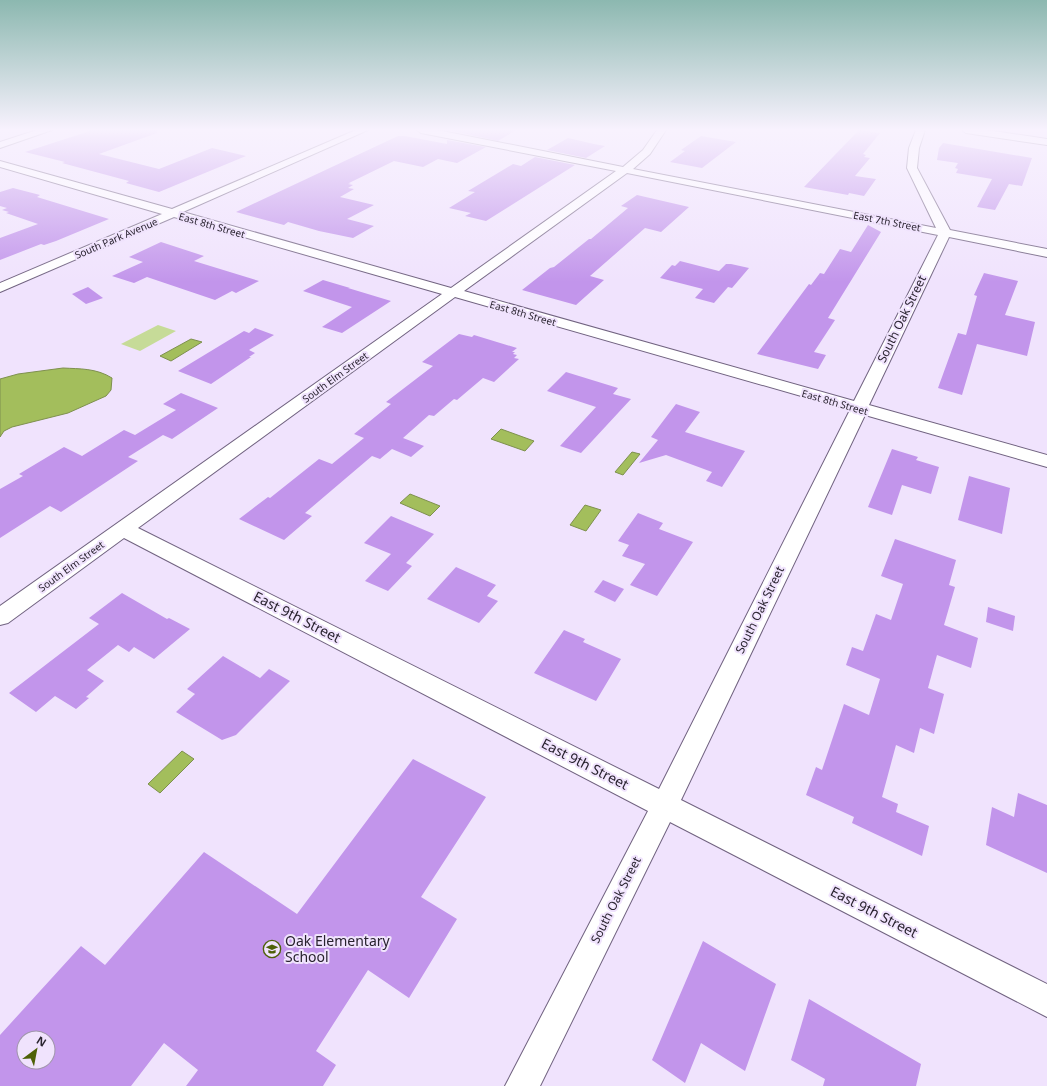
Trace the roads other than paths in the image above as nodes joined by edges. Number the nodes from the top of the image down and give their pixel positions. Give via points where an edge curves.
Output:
1 (59, 181) edge
2 (247, 181) edge
3 (610, 181) edge
4 (680, 181) edge
5 (919, 181) edge
6 (173, 213) junction
7 (945, 232) junction
8 (1047, 253) edge
9 (0, 288) edge
10 (452, 293) junction
11 (858, 408) junction
12 (1047, 462) edge
13 (123, 529) junction
14 (0, 617) edge
15 (665, 805) junction
16 (1047, 1001) edge
17 (522, 1086) edge

1 - 6 street, East 8th Street
2 - 6 street, South Park Avenue
3 - 10 street, South Elm Street
4 - 7 street, East 7th Street
5 - 7 street
6 - 9 street, South Park Avenue
6 - 10 street, East 8th Street
7 - 8 street, East 7th Street
7 - 11 street, South Oak Street
10 - 11 street, East 8th Street
10 - 13 street, South Elm Street
11 - 12 street, East 8th Street
11 - 15 street, South Oak Street
13 - 14 street, South Elm Street
13 - 15 street, East 9th Street
15 - 16 street, East 9th Street
15 - 17 street, South Oak Street

